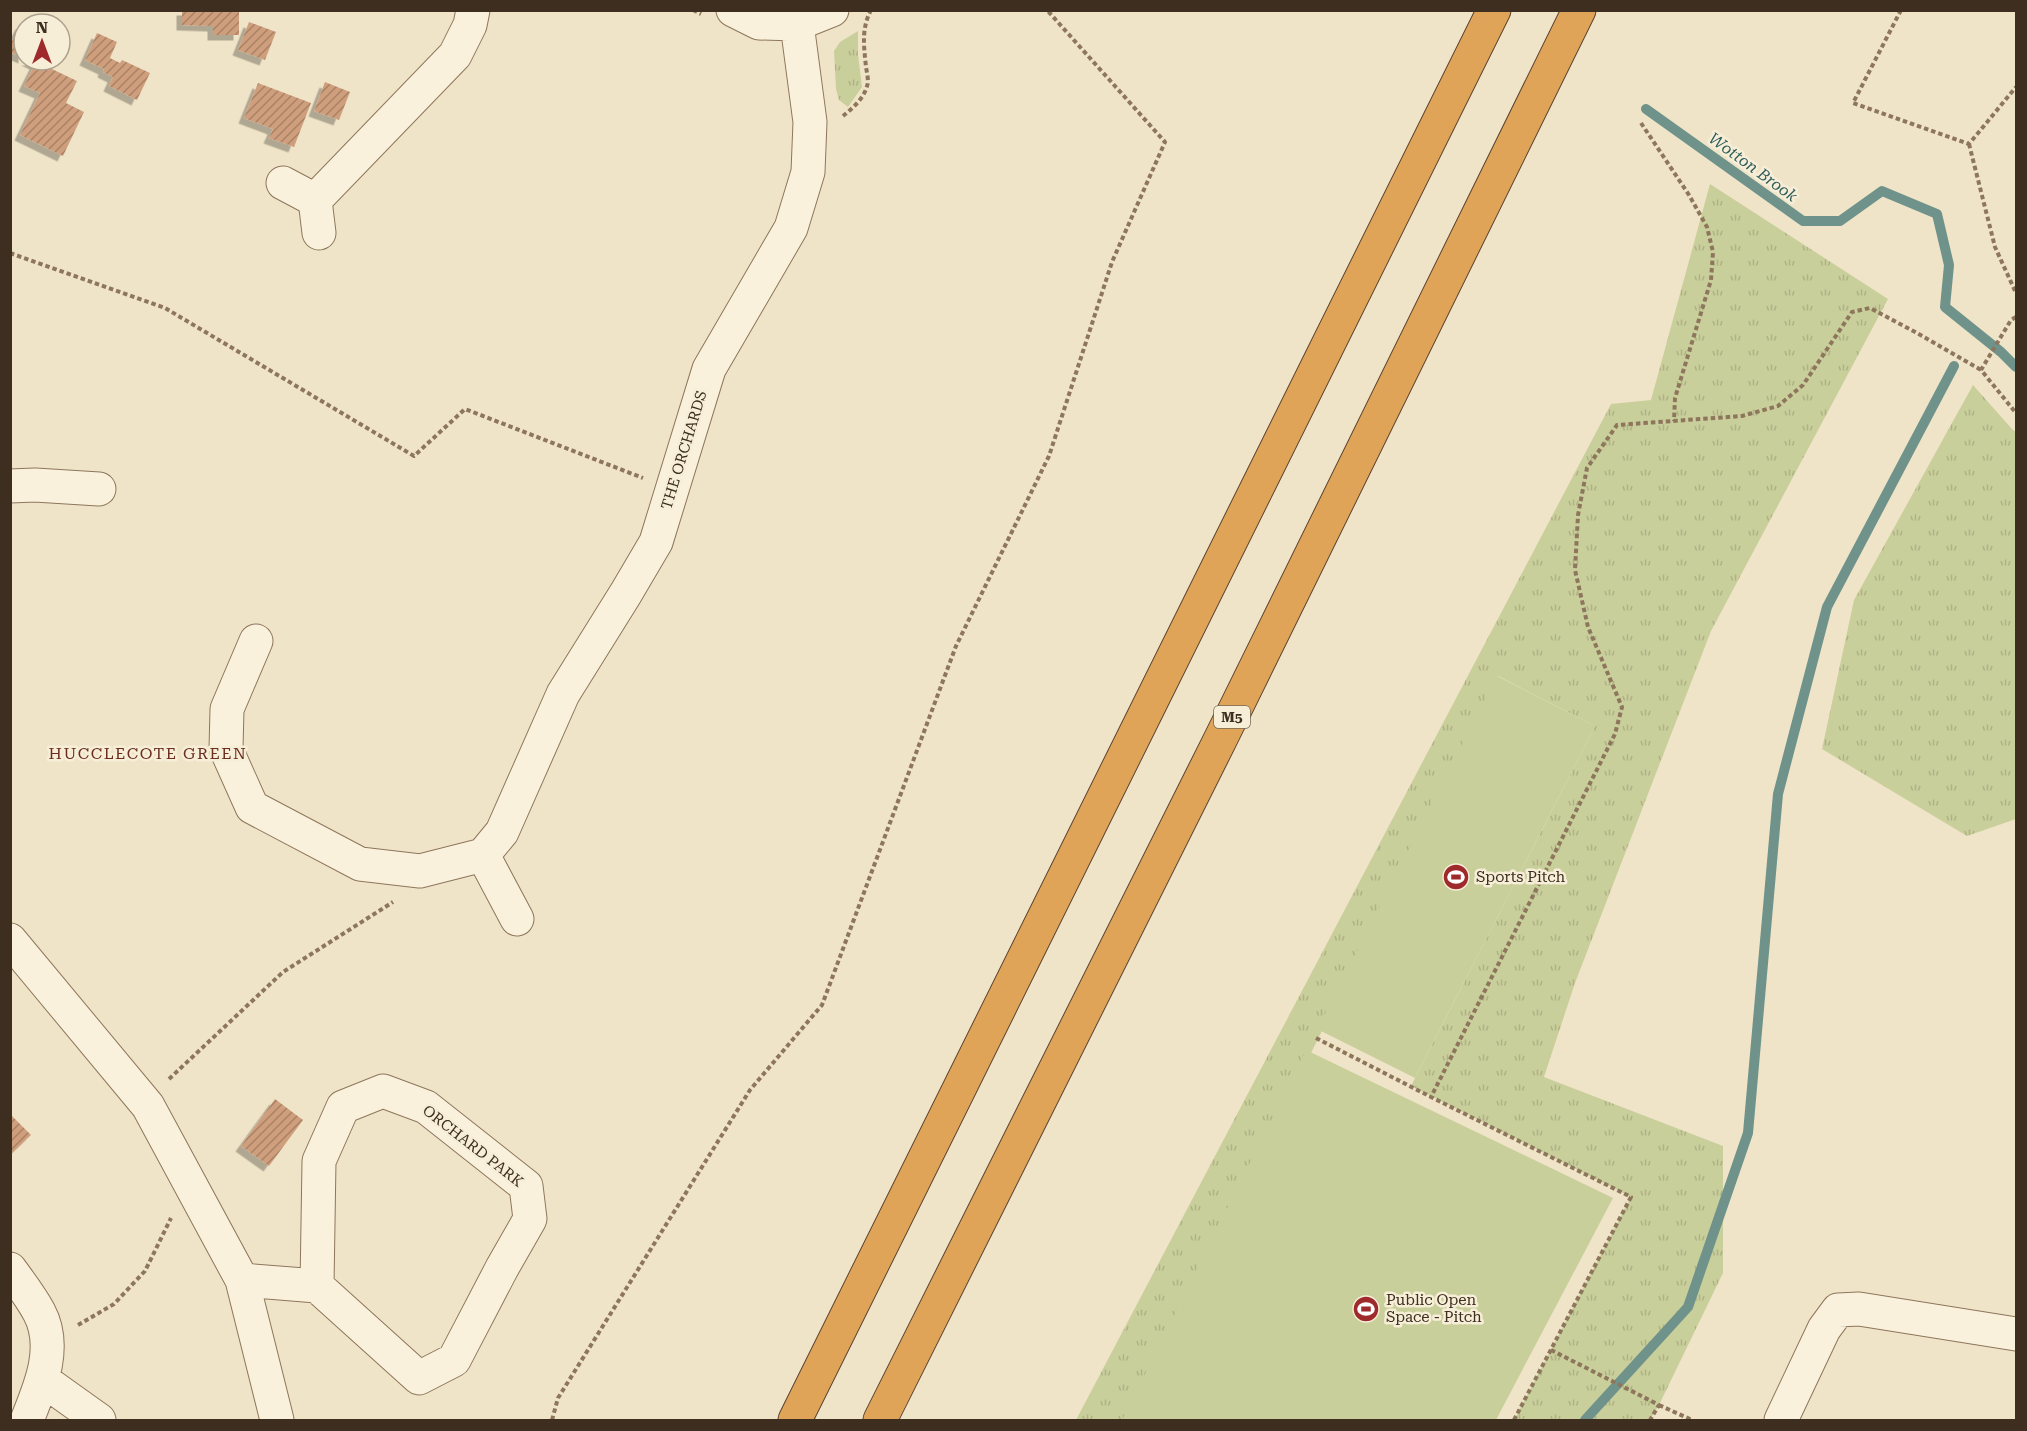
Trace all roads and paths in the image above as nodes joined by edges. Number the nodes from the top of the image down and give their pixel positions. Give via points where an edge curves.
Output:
1 (473, 10) edge
2 (693, 10) edge
3 (832, 10) edge
4 (871, 10) edge
5 (1047, 10) edge
6 (1494, 10) edge
7 (1579, 10) edge
8 (1900, 10) edge
9 (721, 15) edge
10 (797, 24) junction
11 (2016, 87) edge
12 (1641, 123) dead end
13 (810, 129) junction
14 (1969, 144) junction
15 (283, 183) dead end
16 (315, 200) junction
17 (319, 233) dead end
18 (10, 253) edge
19 (2016, 293) edge
20 (2016, 317) edge
21 (1982, 368) junction
22 (2016, 413) edge
23 (1674, 421) junction
24 (10, 486) edge
25 (99, 489) dead end
26 (672, 489) junction
27 (256, 641) dead end
28 (483, 855) junction
29 (426, 869) junction
30 (517, 919) dead end
31 (10, 940) edge
32 (1316, 1038) dead end
33 (1431, 1096) junction
34 (148, 1106) junction
35 (189, 1183) junction
36 (10, 1269) edge
37 (242, 1280) junction
38 (317, 1286) junction
39 (2016, 1334) edge
40 (48, 1339) junction
41 (1551, 1350) junction
42 (43, 1380) junction
43 (1659, 1405) junction
44 (27, 1420) edge
45 (99, 1420) edge
46 (277, 1420) edge
47 (552, 1420) edge
48 (795, 1420) edge
49 (880, 1420) edge
50 (1514, 1420) edge
51 (1650, 1420) edge
52 (1692, 1420) edge
53 (1781, 1420) edge

1 - 16 street via 470,26 455,55
2 - 9 path
3 - 10 street
4 - 13 path via 864,29 868,85 863,95 853,108 826,128
5 - 47 path via 1165,142 1112,262 1049,456 956,646 822,1005 750,1090 558,1398
6 - 48 highway
7 - 49 highway, M5
8 - 14 path via 1853,103
9 - 10 street via 759,23
10 - 13 street, THE ORCHARDS
11 - 14 path
12 - 23 path via 1707,227 1713,252 1711,280 1675,398
13 - 26 street, THE ORCHARDS via 808,172 791,228 709,369
14 - 19 path via 1995,247
15 - 16 street
16 - 17 street
18 - 26 path via 165,308 414,456 465,409
20 - 21 path
21 - 22 path
21 - 23 path via 1870,308 1852,312 1803,385 1778,406 1742,416
23 - 33 path via 1617,425 1587,468 1578,515 1575,570 1588,627 1622,707 1615,734
24 - 25 street
26 - 28 street, THE ORCHARDS via 656,542 563,694 502,832
27 - 29 street via 226,709 225,749 252,807 360,864
28 - 29 street
28 - 30 street
29 - 34 path via 427,880 284,972 161,1086
31 - 34 street
32 - 33 path
33 - 41 path via 1631,1197
34 - 35 street
35 - 37 street
35 - 40 path via 145,1271 114,1304
36 - 40 street via 40,1314
37 - 38 street
37 - 46 street
38 - 38 street, ORCHARD PARK via 419,1378 454,1360 530,1219 526,1186 426,1107 383,1091 344,1107 319,1161
39 - 53 street via 1838,1310 1824,1329
40 - 42 street
41 - 43 path
41 - 50 path
42 - 44 street
42 - 45 street
43 - 51 path
43 - 52 path

